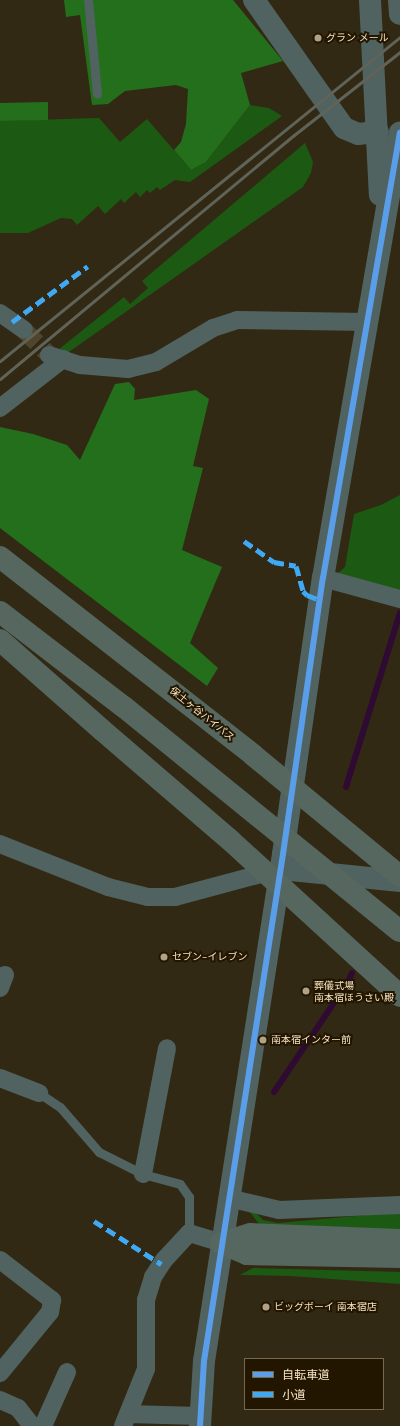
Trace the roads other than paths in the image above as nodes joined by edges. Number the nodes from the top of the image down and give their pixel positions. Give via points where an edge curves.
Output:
1 (88, 0) edge
2 (254, 0) edge
3 (370, 0) edge
4 (399, 0) edge
5 (400, 14) edge
6 (97, 94) dead end
7 (400, 124) edge
8 (378, 132) junction
9 (400, 133) edge
10 (380, 246) junction
11 (0, 313) edge
12 (367, 322) junction
13 (24, 330) tunnel mouth
14 (0, 408) edge
15 (0, 558) edge
16 (323, 578) junction
17 (400, 599) edge
18 (0, 612) edge
19 (0, 640) edge
20 (253, 755) junction
21 (0, 844) edge
22 (400, 858) edge
23 (281, 869) junction
24 (400, 876) edge
25 (400, 881) edge
26 (400, 931) edge
27 (400, 996) edge
28 (167, 1048) dead end
29 (0, 1078) edge
30 (39, 1093) joint
31 (143, 1174) junction
32 (228, 1198) junction
33 (400, 1205) edge
34 (189, 1233) junction
35 (400, 1240) edge
36 (221, 1243) junction
37 (400, 1257) edge
38 (0, 1260) edge
39 (67, 1372) dead end
40 (0, 1373) edge
41 (0, 1400) edge
42 (125, 1420) edge
43 (200, 1421) edge
44 (32, 1426) edge
45 (43, 1426) edge

1 - 6 lane
2 - 8 street via 344,128 358,134
3 - 8 street
4 - 5 street
7 - 8 street
8 - 10 street
9 - 10 street
10 - 12 street
11 - 13 street
12 - 14 street via 237,320 213,328 156,362 128,369 80,365 56,357
12 - 16 street
15 - 20 highway, 保土ヶ谷バイパス
16 - 17 street
16 - 23 street
18 - 26 highway, bridge via 124,707
19 - 27 highway, bridge via 230,840
20 - 22 highway, bridge
20 - 24 highway, 保土ヶ谷バイパス, bridge
21 - 23 street via 108,887 148,897 175,897
23 - 25 street
23 - 32 street
28 - 31 street
29 - 30 street
30 - 31 lane via 60,1107 99,1152
31 - 34 lane via 180,1184 189,1197
32 - 33 street via 279,1210
32 - 36 street
34 - 36 street
34 - 42 street via 164,1260 149,1288 146,1300 146,1369
35 - 36 highway via 250,1234
36 - 37 highway via 247,1254
36 - 43 street via 204,1361
38 - 40 street via 52,1300 50,1312
39 - 45 street
41 - 44 street via 18,1408
42 - 43 street

